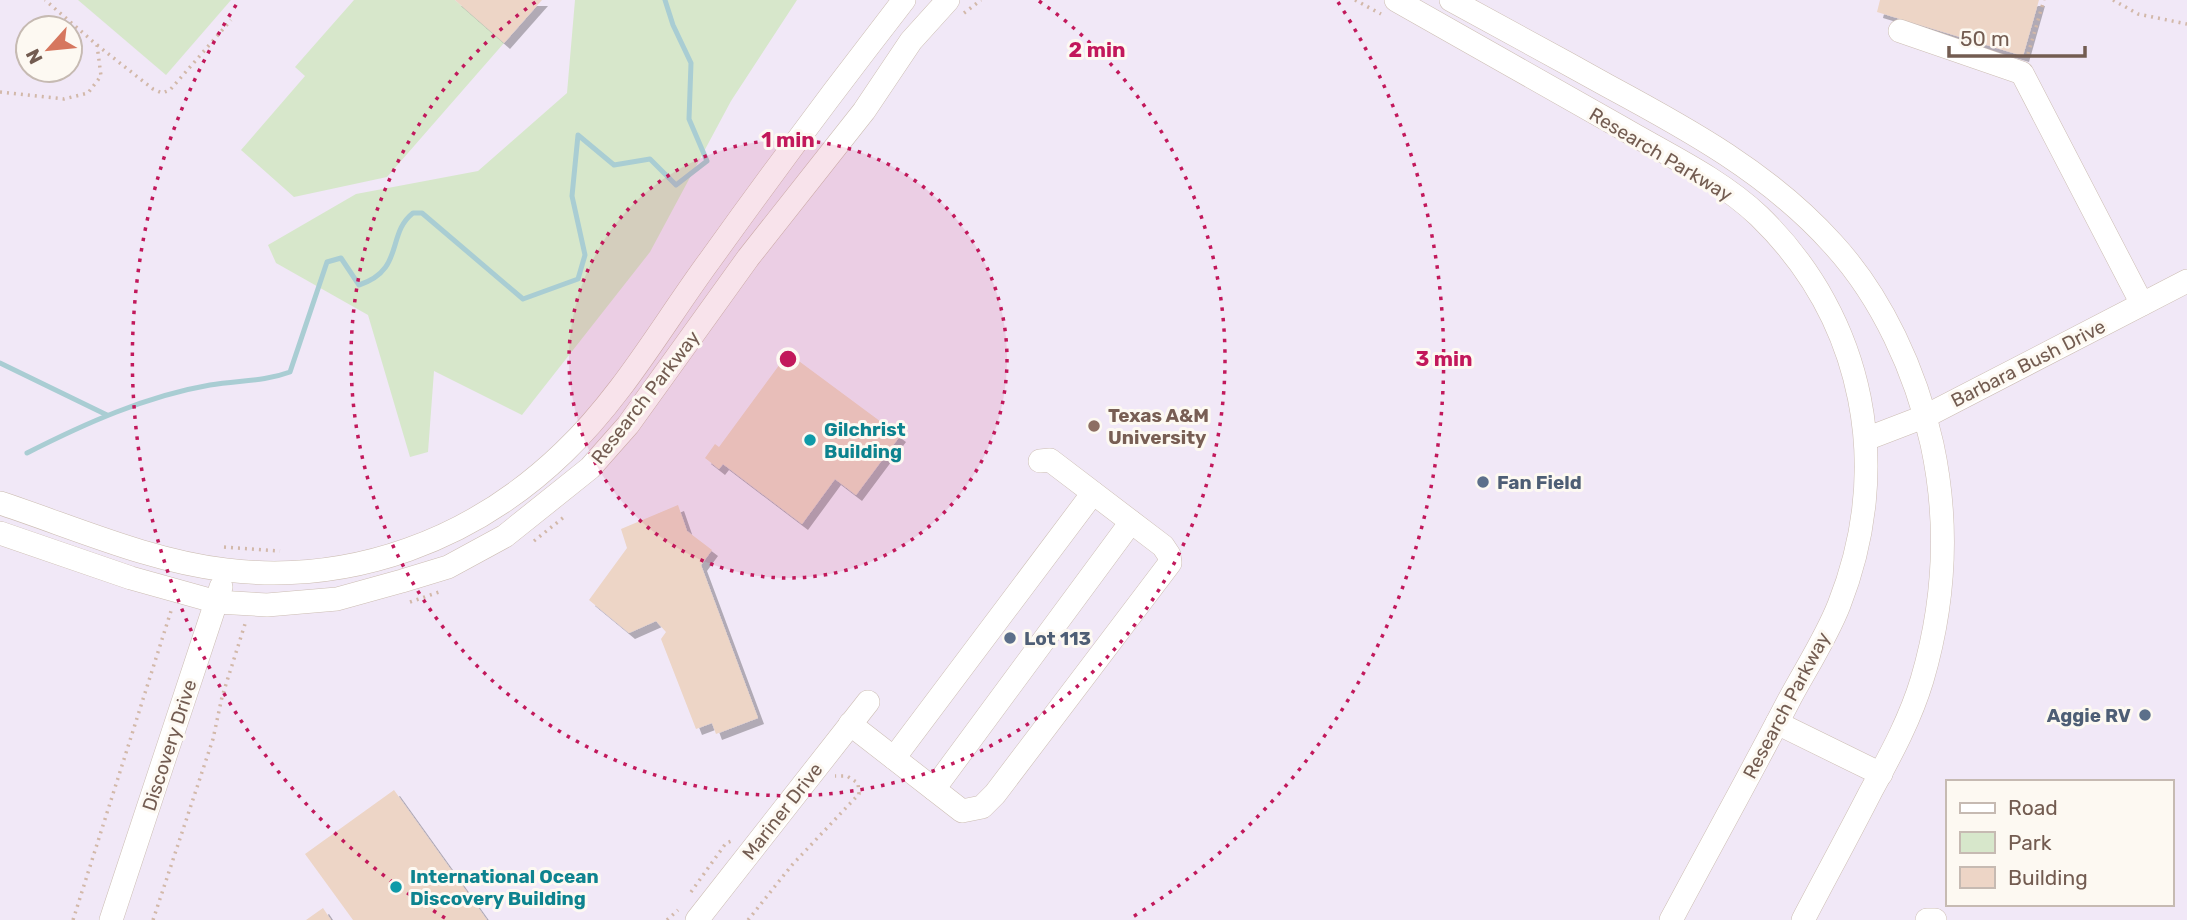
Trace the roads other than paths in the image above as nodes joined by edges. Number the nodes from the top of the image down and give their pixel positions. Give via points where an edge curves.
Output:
1 (904, 0) edge
2 (948, 0) edge
3 (1451, 0) edge
4 (1396, 5) edge
5 (1900, 31) dead end
6 (709, 260) junction
7 (733, 281) junction
8 (2187, 281) edge
9 (2142, 304) junction
10 (1926, 416) junction
11 (1866, 439) junction
12 (1040, 461) dead end
13 (521, 491) junction
14 (1093, 493) junction
15 (0, 503) edge
16 (537, 513) junction
17 (1131, 522) junction
18 (0, 533) edge
19 (225, 570) junction
20 (217, 602) junction
21 (868, 702) dead end
22 (1777, 723) junction
23 (850, 724) junction
24 (894, 758) junction
25 (1881, 774) junction
26 (934, 789) junction
27 (111, 920) edge
28 (697, 920) edge
29 (1671, 920) edge
30 (1803, 920) edge
31 (1927, 920) edge
32 (1935, 920) edge

1 - 6 street, Research Parkway
2 - 7 street, Research Parkway via 911,41 864,111
3 - 10 street, Research Parkway via 1704,138 1777,192 1832,243 1879,305
4 - 11 street, Research Parkway via 1703,175 1757,215 1817,286 1836,325 1858,388
5 - 9 street via 2022,73
6 - 7 street
6 - 13 street, Research Parkway via 609,402 566,451
7 - 16 street, Research Parkway via 628,425 590,468
8 - 9 street, Barbara Bush Drive
9 - 10 street, Barbara Bush Drive
10 - 11 street, Barbara Bush Drive
10 - 25 street, Research Parkway via 1941,486 1944,555 1922,679
11 - 22 street, Research Parkway via 1860,536 1842,594
12 - 14 street via 1050,460
13 - 16 street
13 - 19 street, Research Parkway via 402,555 288,573
14 - 17 street
14 - 24 street
15 - 19 street, Research Parkway via 171,560
16 - 20 street, Research Parkway via 448,567 402,582 337,599 267,605
17 - 26 street
17 - 26 street via 1163,547 1170,562 982,807 962,811
18 - 20 street, Research Parkway
19 - 20 street, Discovery Drive
20 - 27 street, Discovery Drive
21 - 23 street, Mariner Drive
22 - 25 street
22 - 29 street, Research Parkway
23 - 24 street
23 - 28 street, Mariner Drive
24 - 26 street
25 - 30 street, Research Parkway
31 - 32 street

